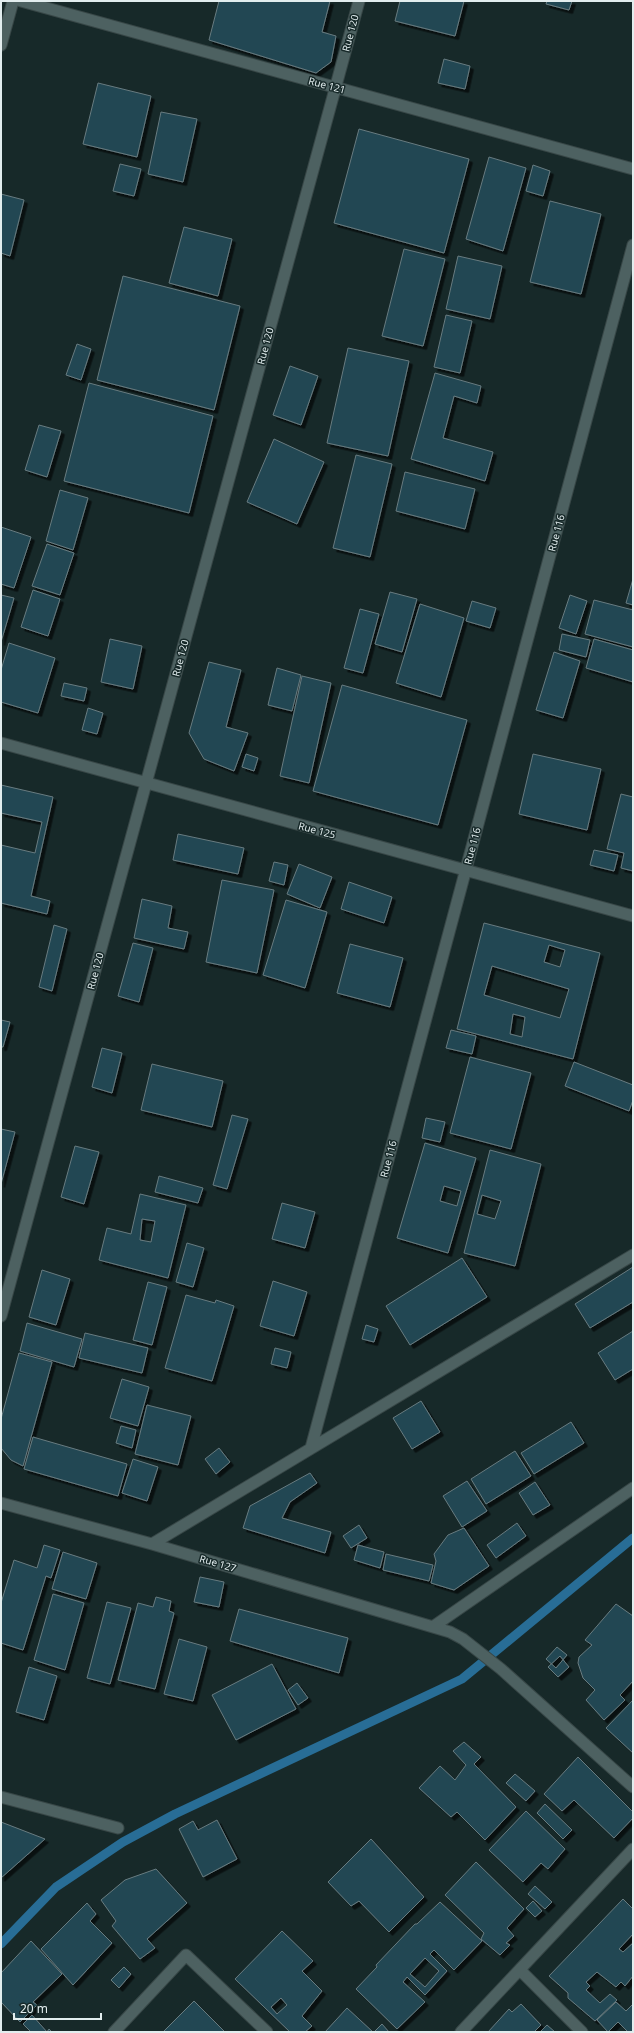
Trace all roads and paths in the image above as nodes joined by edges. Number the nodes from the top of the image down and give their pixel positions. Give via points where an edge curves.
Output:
1 (13, 1) edge
2 (21, 1) edge
3 (359, 1) edge
4 (1, 45) edge
5 (335, 87) junction
6 (633, 168) edge
7 (633, 245) edge
8 (1, 743) edge
9 (146, 783) junction
10 (466, 870) junction
11 (633, 916) edge
12 (633, 1255) edge
13 (1, 1316) edge
14 (311, 1448) junction
15 (633, 1488) edge
16 (1, 1503) edge
17 (152, 1544) junction
18 (434, 1626) junction
19 (633, 1787) edge
20 (1, 1797) edge
21 (118, 1828) dead end
22 (633, 1850) edge
23 (520, 1970) junction
24 (114, 2032) edge
25 (267, 2032) edge
26 (461, 2032) edge
27 (582, 2032) edge

1 - 4 street
2 - 5 street, Rue 121
3 - 5 street, Rue 120
5 - 6 street, Rue 121
5 - 9 street, Rue 120
7 - 10 street, Rue 116
8 - 9 street, Rue 125
9 - 10 street, Rue 125
9 - 13 street, Rue 120
10 - 11 street, Rue 125
10 - 14 street, Rue 116
12 - 14 street
14 - 17 street
15 - 18 street
16 - 17 street, Rue 127
17 - 18 street, Rue 127
18 - 19 street, Rue 127 via 463,1639 501,1669
20 - 21 street
22 - 23 street
23 - 26 street
23 - 27 street
24 - 25 street via 186,1955

